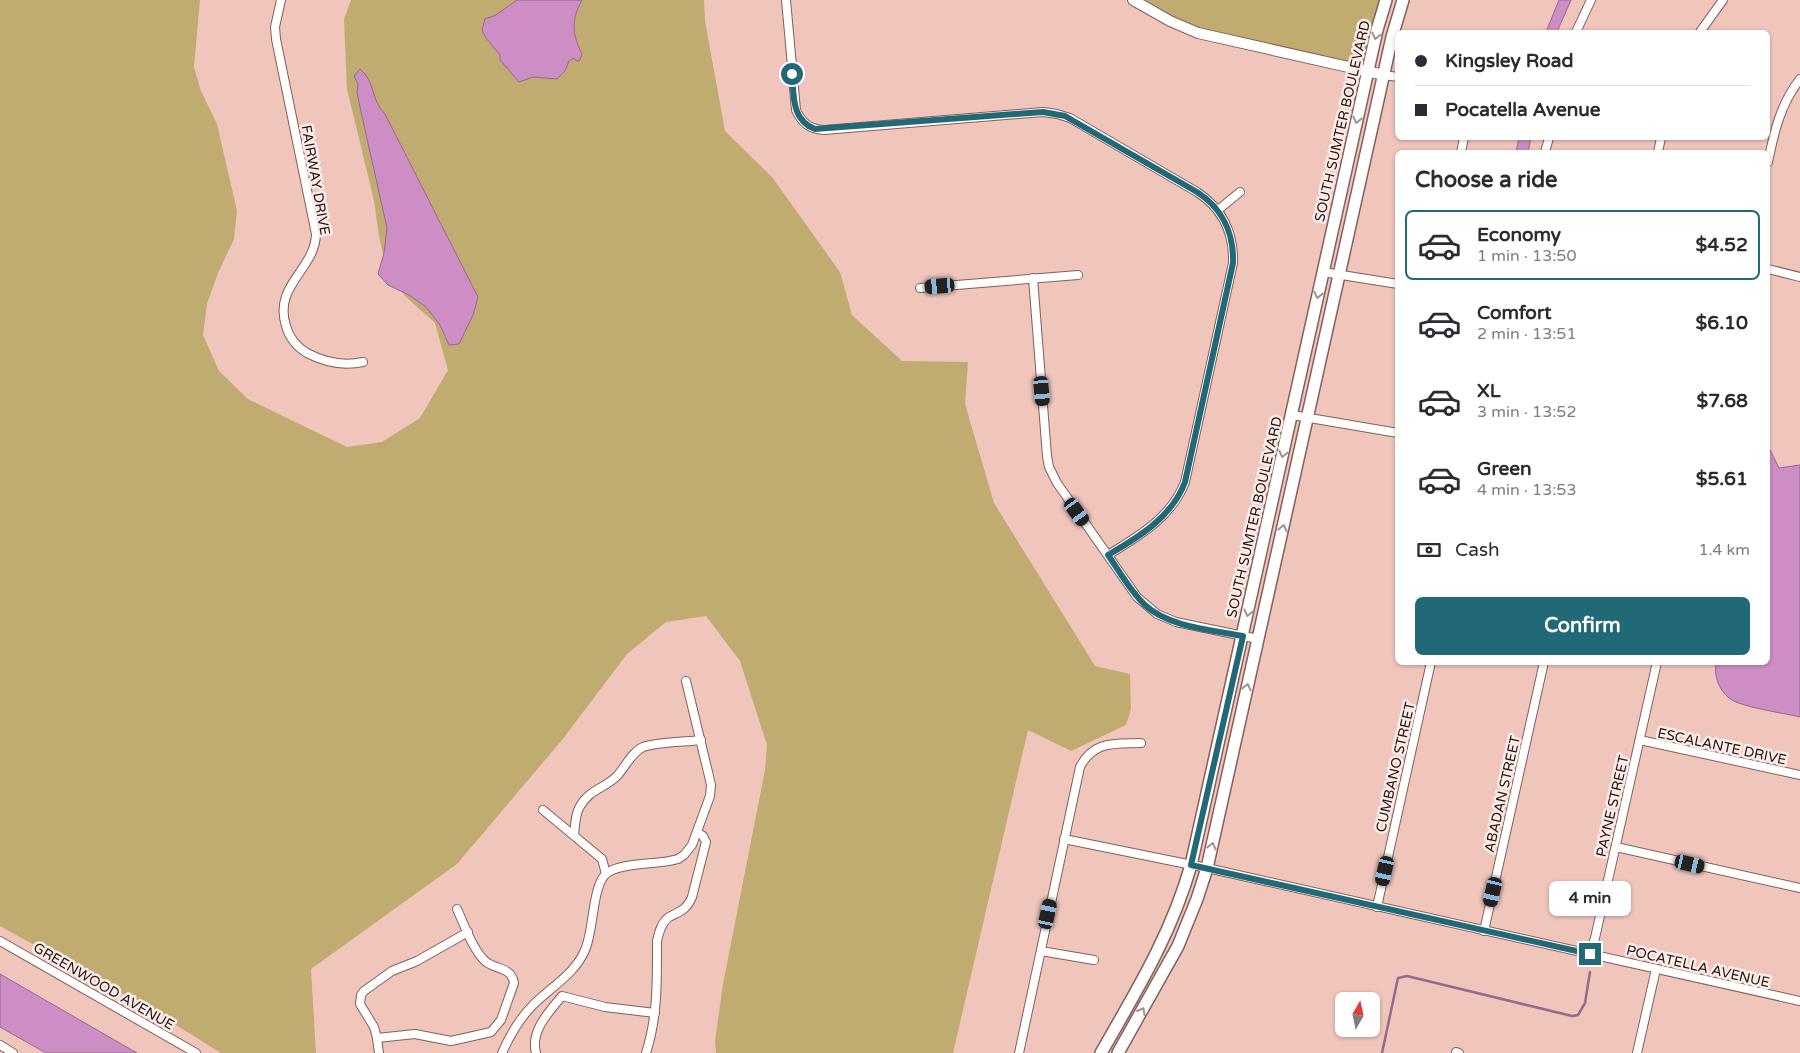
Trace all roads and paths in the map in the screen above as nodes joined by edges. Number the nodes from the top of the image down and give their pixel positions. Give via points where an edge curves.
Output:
1 (281, 0) edge
2 (786, 0) edge
3 (1133, 0) edge
4 (1386, 0) edge
5 (1403, 0) edge
6 (1591, 0) edge
7 (1723, 0) edge
8 (1577, 30) edge
9 (1701, 30) edge
10 (1368, 72) junction
11 (1384, 75) junction
12 (1395, 77) edge
13 (1800, 79) edge
14 (1770, 154) edge
15 (1240, 192) dead end
16 (1218, 210) junction
17 (1770, 270) edge
18 (1323, 272) junction
19 (1339, 274) junction
20 (1078, 275) dead end
21 (1800, 277) edge
22 (1033, 278) junction
23 (1395, 283) edge
24 (920, 288) dead end
25 (363, 362) dead end
26 (1292, 415) junction
27 (1308, 418) junction
28 (1395, 432) edge
29 (1108, 555) junction
30 (1243, 636) junction
31 (1258, 639) junction
32 (1430, 665) edge
33 (1543, 665) edge
34 (1656, 665) edge
35 (686, 680) dead end
36 (701, 740) junction
37 (1640, 740) junction
38 (1141, 743) dead end
39 (1800, 775) edge
40 (543, 810) dead end
41 (697, 832) junction
42 (574, 835) junction
43 (1064, 838) junction
44 (1616, 847) junction
45 (1191, 865) junction
46 (1207, 868) junction
47 (606, 874) junction
48 (1800, 888) edge
49 (1377, 907) junction
50 (457, 909) dead end
51 (1484, 930) junction
52 (468, 932) junction
53 (0, 941) edge
54 (1041, 951) junction
55 (1590, 954) junction
56 (1094, 960) dead end
57 (1656, 969) junction
58 (1800, 1001) edge
59 (532, 1006) junction
60 (505, 1010) junction
61 (655, 1013) junction
62 (546, 1015) junction
63 (520, 1019) junction
64 (377, 1038) junction
65 (0, 1045) edge
66 (13, 1053) edge
67 (196, 1053) edge
68 (379, 1053) edge
69 (502, 1053) edge
70 (536, 1053) edge
71 (646, 1053) edge
72 (1019, 1053) edge
73 (1101, 1053) edge
74 (1118, 1053) edge
75 (1637, 1053) edge

1 - 25 street, FAIRWAY DRIVE via 276,39 316,234 312,253 286,296 284,318 291,338 307,353 348,364
2 - 16 street via 796,110 809,127 824,130 1043,112 1057,114 1070,118 1197,192
3 - 10 street via 1198,33
4 -> 10 main road, SOUTH SUMTER BOULEVARD
5 - 11 main road
6 - 8 street
7 - 9 street
10 - 11 street
10 -> 18 main road, SOUTH SUMTER BOULEVARD
11 - 12 street
11 - 19 main road
13 - 14 street via 1780,113
15 - 16 street
16 - 29 street via 1231,240 1233,263 1185,482 1177,500 1164,516
17 - 21 street
18 - 19 street
18 -> 26 main road, SOUTH SUMTER BOULEVARD
19 - 23 street
19 - 27 main road
20 - 22 street
22 - 24 street
22 - 29 street via 1049,467
26 - 27 street
26 -> 30 main road, SOUTH SUMTER BOULEVARD
27 - 28 street
31 -> 27 main road
29 - 30 street via 1137,596 1157,614 1176,622
30 - 31 street
30 - 45 main road, SOUTH SUMTER BOULEVARD
46 -> 31 main road
32 - 49 street, CUMBANO STREET
33 - 51 street, ABADAN STREET
34 - 37 street, PAYNE STREET
35 - 36 street
36 - 41 street via 711,785
36 - 42 street via 648,746 636,751 614,778 587,796 578,810
37 - 39 street, ESCALANTE DRIVE
37 - 44 street, PAYNE STREET
38 - 43 street via 1100,746 1084,759
40 - 42 street
41 - 47 street via 690,849 678,859 618,868
41 - 61 street via 706,842 690,903 668,919 657,941
42 - 47 street via 602,859
43 - 45 street, POCATELLA AVENUE
43 - 54 street
44 - 48 street
44 - 55 street, PAYNE STREET
45 - 46 street, POCATELLA AVENUE
45 - 73 main road, SOUTH SUMTER BOULEVARD via 1164,941
46 - 49 street, POCATELLA AVENUE
74 -> 46 main road via 1178,946
47 - 59 street via 598,886 589,940 580,960
49 - 51 street, POCATELLA AVENUE
50 - 52 street
51 - 55 street, POCATELLA AVENUE
52 - 60 street via 487,963 508,971 513,977
52 - 64 street via 418,962 392,971 364,991 360,1004
53 - 67 street, GREENWOOD AVENUE
54 - 56 street
54 - 72 street
55 - 57 street, POCATELLA AVENUE
57 - 58 street, POCATELLA AVENUE
57 - 75 street
59 - 62 street
59 - 63 street
60 - 63 street
60 - 64 street via 491,1032 457,1040 446,1041 415,1034
61 - 62 street via 605,1007 562,996
61 - 71 street
62 - 70 street via 534,1048
63 - 69 street
64 - 68 street
65 - 66 street

